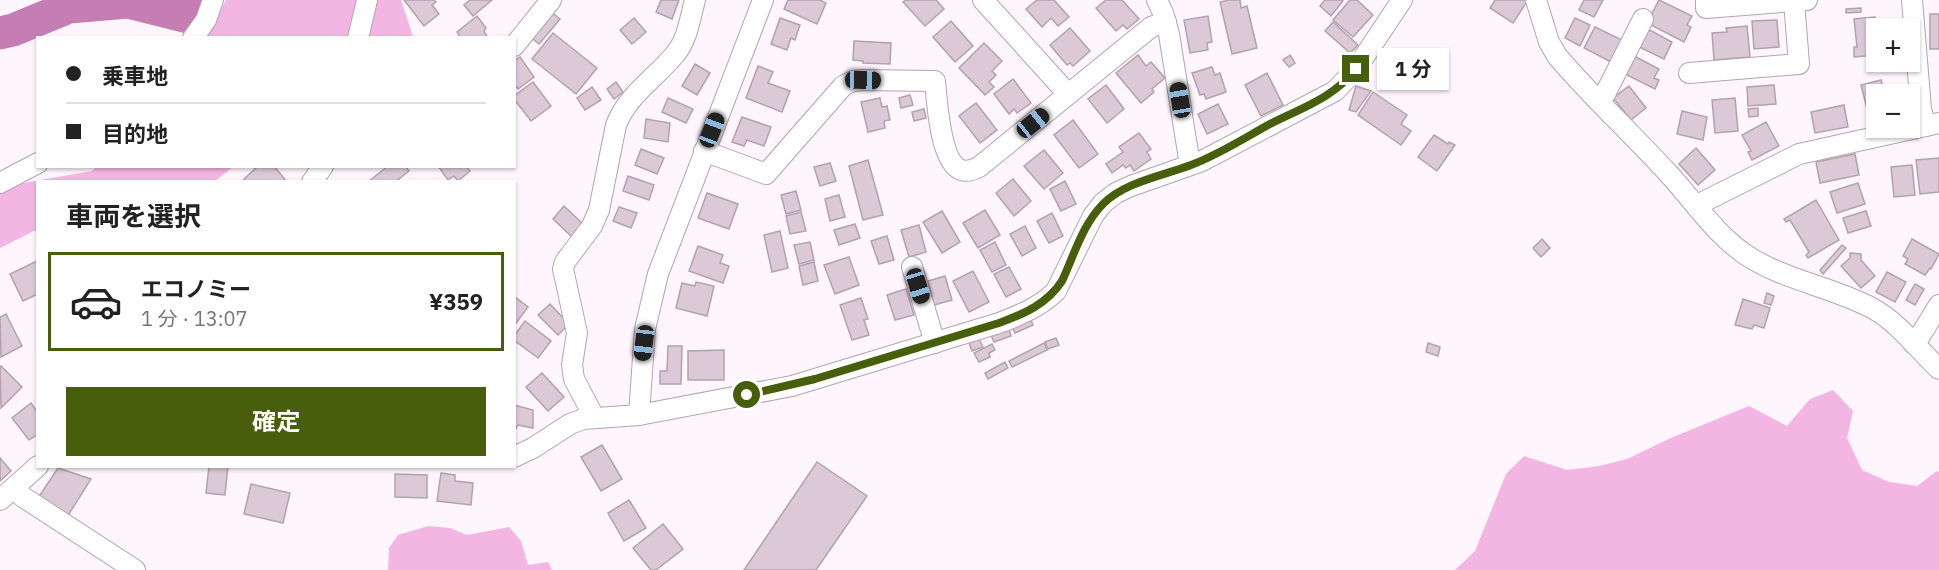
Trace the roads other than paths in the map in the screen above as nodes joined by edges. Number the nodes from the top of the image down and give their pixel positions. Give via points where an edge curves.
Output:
1 (213, 0) edge
2 (367, 0) edge
3 (551, 0) edge
4 (695, 0) edge
5 (763, 0) edge
6 (983, 0) edge
7 (1157, 0) edge
8 (1402, 0) edge
9 (1536, 0) edge
10 (1706, 0) edge
11 (1801, 0) edge
12 (1912, 0) edge
13 (1643, 19) dead end
14 (1166, 22) junction
15 (194, 36) edge
16 (358, 36) edge
17 (516, 44) edge
18 (1689, 73) dead end
19 (1068, 94) junction
20 (1599, 101) junction
21 (1932, 124) edge
22 (704, 151) junction
23 (36, 164) edge
24 (1190, 165) junction
25 (0, 183) edge
26 (1697, 207) junction
27 (912, 267) dead end
28 (1939, 305) edge
29 (935, 343) junction
30 (1913, 343) junction
31 (1939, 369) edge
32 (639, 415) junction
33 (594, 417) junction
34 (516, 455) edge
35 (36, 468) edge
36 (8, 494) edge
37 (135, 570) edge

1 - 15 street via 206,20
2 - 16 street
3 - 17 street
4 - 33 street via 682,44 620,113 599,210 565,262 564,276 577,333 572,372
5 - 22 street
6 - 19 street
7 - 14 street
8 - 24 street via 1356,69 1335,91
9 - 20 street via 1557,56
10 - 11 street via 1706,8
11 - 18 street via 1799,64
12 - 21 street via 1921,109
13 - 20 street
14 - 19 street via 1151,27
14 - 24 street
19 - 22 street via 970,171 960,170 948,155 940,129 935,81 863,80 843,86 766,174
20 - 26 street
21 - 26 street via 1798,154
22 - 32 street via 653,292 644,339
23 - 25 street
24 - 29 street via 1131,186 1103,203 1089,223 1062,281 1047,299 1012,318
26 - 30 street via 1746,255 1874,309
27 - 29 street
28 - 30 street
29 - 32 street via 792,386
30 - 31 street
32 - 33 street
33 - 34 street via 570,424
35 - 36 street
36 - 37 street via 23,497

